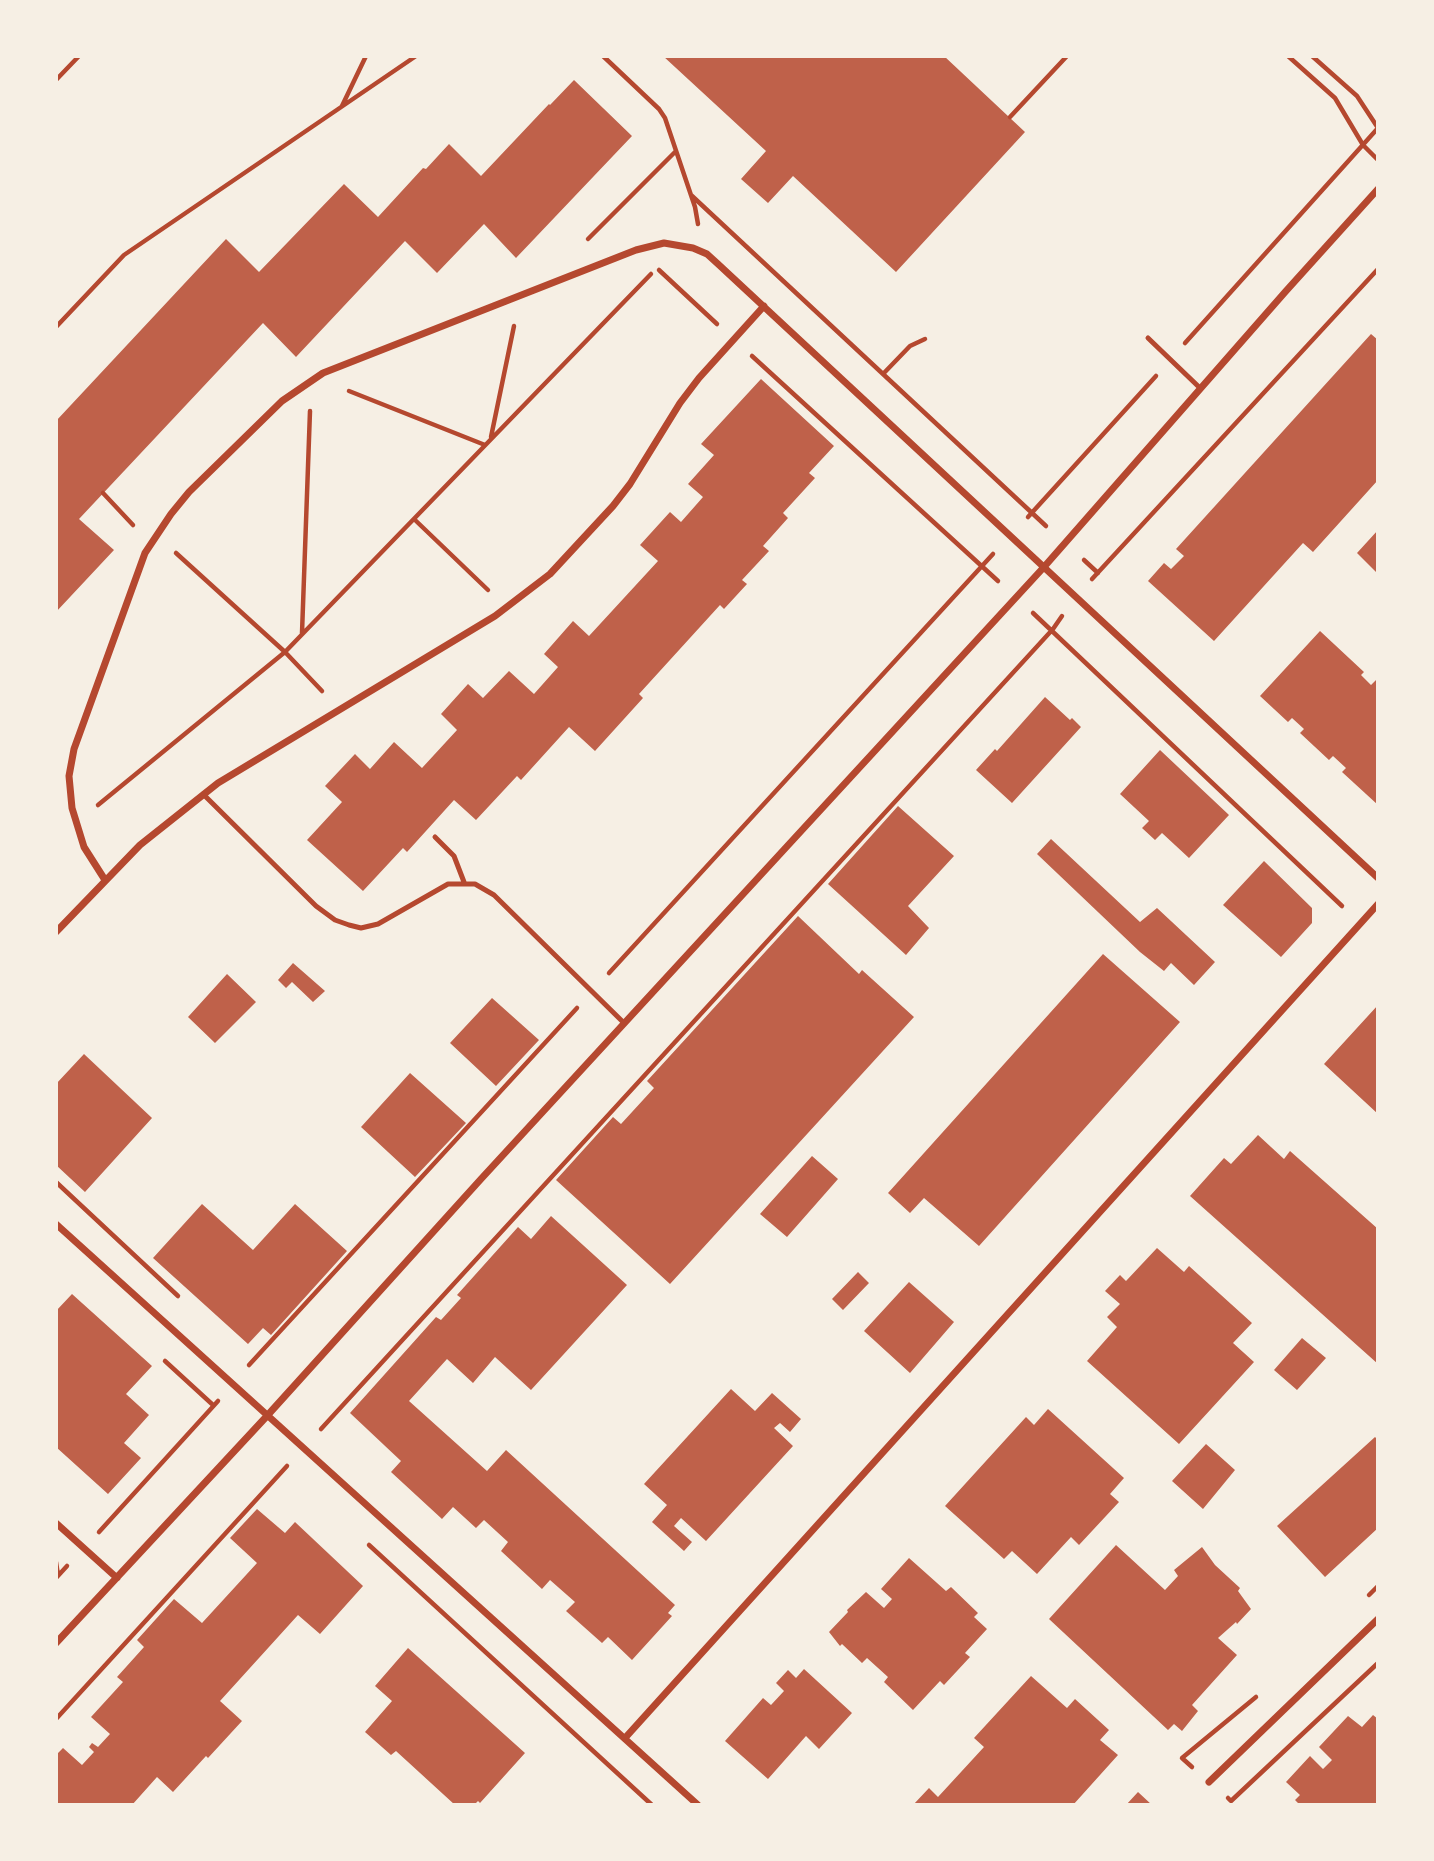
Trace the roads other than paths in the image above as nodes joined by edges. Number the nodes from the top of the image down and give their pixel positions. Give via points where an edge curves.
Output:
1 (1378, 189) edge
2 (764, 306) junction
3 (1148, 338) dead end
4 (1200, 387) junction
5 (1044, 567) junction
6 (204, 794) junction
7 (435, 837) dead end
8 (1378, 878) edge
9 (105, 880) junction
10 (464, 882) junction
11 (1378, 904) edge
12 (56, 932) edge
13 (624, 1023) junction
14 (56, 1224) edge
15 (267, 1417) junction
16 (56, 1523) edge
17 (117, 1578) junction
18 (1378, 1619) edge
19 (56, 1643) edge
20 (625, 1738) junction
21 (1209, 1782) dead end
22 (698, 1805) edge

1 - 4 street
2 - 5 street
2 - 6 street via 680,403 630,484 550,574 507,608
2 - 9 street via 707,254 664,243 520,295 314,379 282,401 189,492 156,534 135,576 74,749 69,776 76,824
3 - 4 lane
4 - 5 street
5 - 8 street
5 - 13 street
6 - 9 street
6 - 10 lane via 316,906 348,925 378,924 448,884
7 - 10 lane via 454,856
9 - 12 street
10 - 13 lane via 494,895
11 - 20 street
13 - 15 street
14 - 15 street
15 - 17 street
15 - 20 street
16 - 17 street
17 - 19 street
18 - 21 street
20 - 22 street

